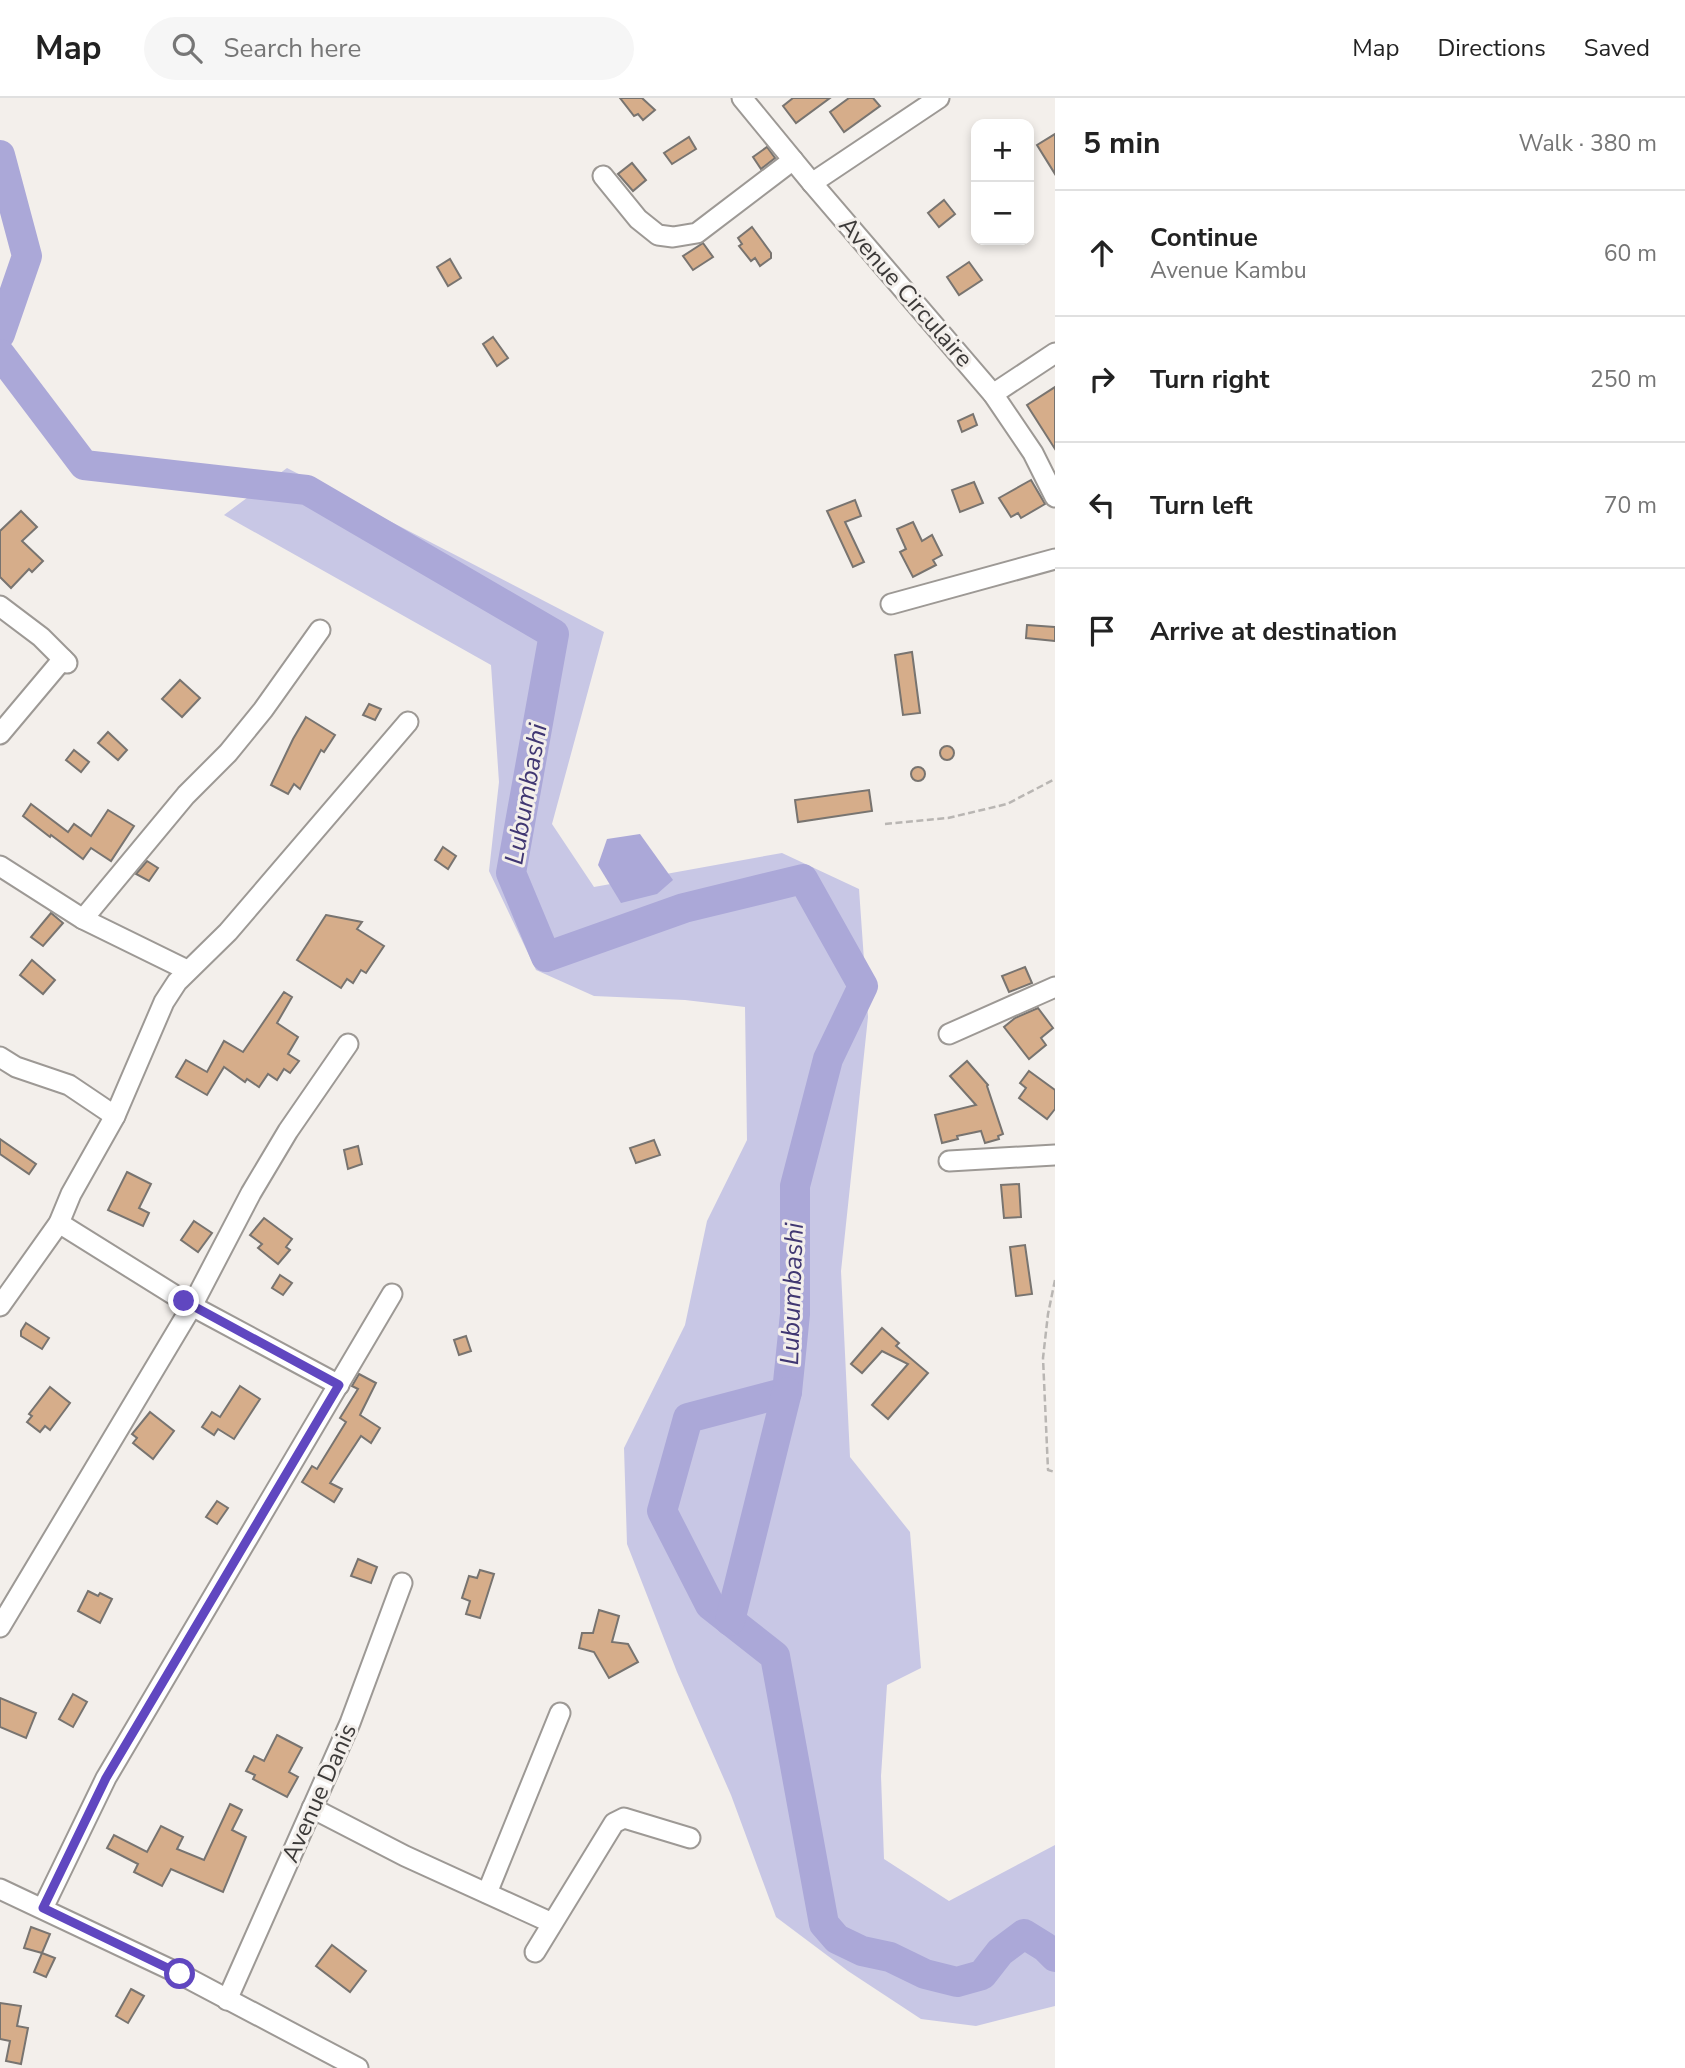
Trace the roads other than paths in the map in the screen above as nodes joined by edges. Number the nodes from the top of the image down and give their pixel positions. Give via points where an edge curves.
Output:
1 (742, 98) edge
2 (939, 98) edge
3 (793, 160) junction
4 (603, 176) dead end
5 (812, 183) junction
6 (1055, 353) edge
7 (993, 394) junction
8 (1055, 497) edge
9 (1055, 558) edge
10 (891, 604) dead end
11 (0, 606) edge
12 (320, 630) dead end
13 (408, 722) dead end
14 (0, 734) edge
15 (0, 866) edge
16 (83, 919) junction
17 (187, 970) junction
18 (1055, 987) edge
19 (948, 1034) dead end
20 (348, 1044) dead end
21 (0, 1057) edge
22 (115, 1116) junction
23 (1055, 1155) edge
24 (949, 1161) dead end
25 (59, 1223) junction
26 (392, 1294) dead end
27 (0, 1306) edge
28 (192, 1306) junction
29 (339, 1385) junction
30 (402, 1583) dead end
31 (0, 1627) edge
32 (560, 1713) dead end
33 (312, 1808) junction
34 (690, 1838) dead end
35 (0, 1889) edge
36 (487, 1893) junction
37 (43, 1908) junction
38 (552, 1923) junction
39 (535, 1952) dead end
40 (227, 2000) junction
41 (358, 2068) edge

1 - 3 street, Avenue Circulaire
2 - 5 street
3 - 4 street via 697,233 673,237 658,235 638,219
3 - 5 street, Avenue Circulaire
5 - 7 street, Avenue Circulaire
6 - 7 street
7 - 8 street, Avenue Circulaire via 1033,453
9 - 10 street
11 - 14 street via 65,661
12 - 16 street via 228,753 178,804
13 - 17 street via 228,932
15 - 16 street
16 - 17 street
17 - 22 street via 164,1003
18 - 19 street
20 - 28 street via 288,1130
21 - 22 street via 16,1068 69,1086
22 - 25 street
23 - 24 street
25 - 27 street
25 - 28 street
26 - 29 street
28 - 29 street
28 - 31 street
29 - 37 street via 106,1778
30 - 33 street, Avenue Danis via 350,1723
32 - 36 street
33 - 36 street
33 - 40 street, Avenue Danis
34 - 38 street via 624,1818 614,1823
35 - 37 street
36 - 38 street
37 - 40 street
38 - 39 street
40 - 41 street

